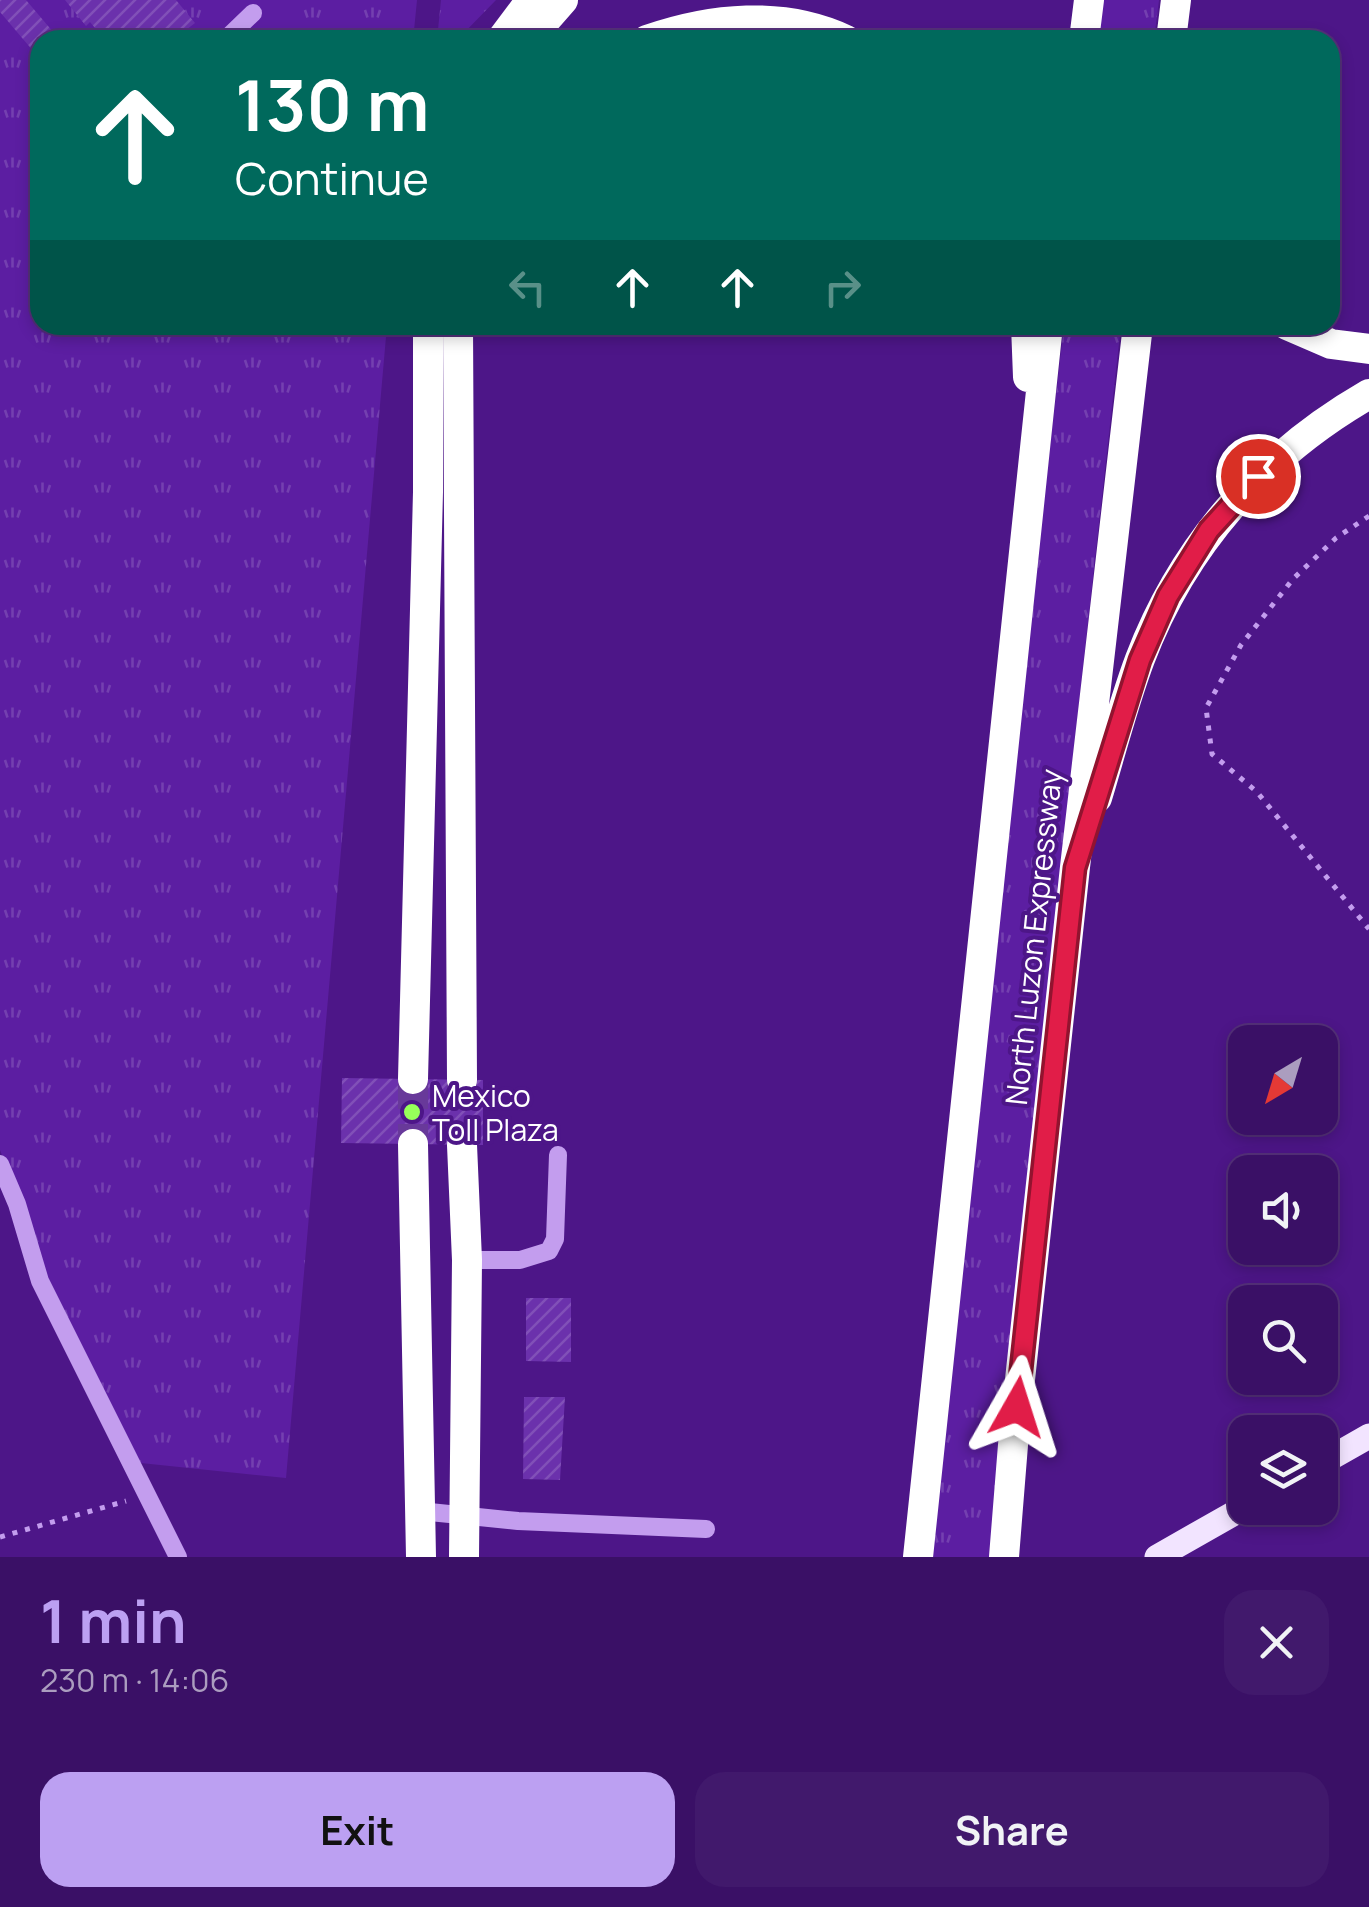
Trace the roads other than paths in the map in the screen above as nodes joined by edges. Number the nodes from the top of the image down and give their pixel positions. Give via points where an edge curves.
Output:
1 (531, 0) edge
2 (564, 0) edge
3 (1088, 0) edge
4 (1176, 0) edge
5 (254, 13) dead end
6 (236, 30) edge
7 (508, 30) edge
8 (537, 30) edge
9 (676, 30) edge
10 (817, 30) edge
11 (1085, 30) edge
12 (1174, 30) edge
13 (428, 335) edge
14 (459, 335) edge
15 (1026, 335) edge
16 (1047, 335) edge
17 (1137, 335) edge
18 (1310, 335) edge
19 (1369, 349) edge
20 (1369, 394) edge
21 (1031, 466) junction
22 (1075, 868) junction
23 (413, 1079) tunnel mouth
24 (462, 1080) tunnel mouth
25 (413, 1144) tunnel mouth
26 (462, 1145) tunnel mouth
27 (558, 1155) dead end
28 (0, 1164) edge
29 (467, 1260) junction
30 (1369, 1436) edge
31 (1338, 1454) edge
32 (420, 1511) junction
33 (464, 1516) junction
34 (1228, 1517) edge
35 (706, 1529) dead end
36 (178, 1557) edge
37 (421, 1557) edge
38 (464, 1557) edge
39 (918, 1557) edge
40 (1004, 1557) edge
41 (1157, 1557) edge

1 - 7 highway
2 - 8 highway
3 - 11 highway
4 - 12 highway
5 - 6 street
9 - 10 highway via 743,18
13 - 23 highway
14 - 24 highway
15 - 21 highway
16 - 21 highway, North Luzon Expressway
17 - 22 highway, North Luzon Expressway
18 - 19 highway
20 - 22 highway via 1278,456 1209,530 1168,596 1140,660
21 - 39 highway, North Luzon Expressway
22 - 40 highway, North Luzon Expressway
25 - 32 highway
26 - 29 highway
27 - 29 street via 549,1250 520,1260
28 - 36 street via 40,1281
29 - 33 highway
30 - 31 main road
32 - 33 street
32 - 37 highway
33 - 35 street
33 - 38 highway
34 - 41 main road

